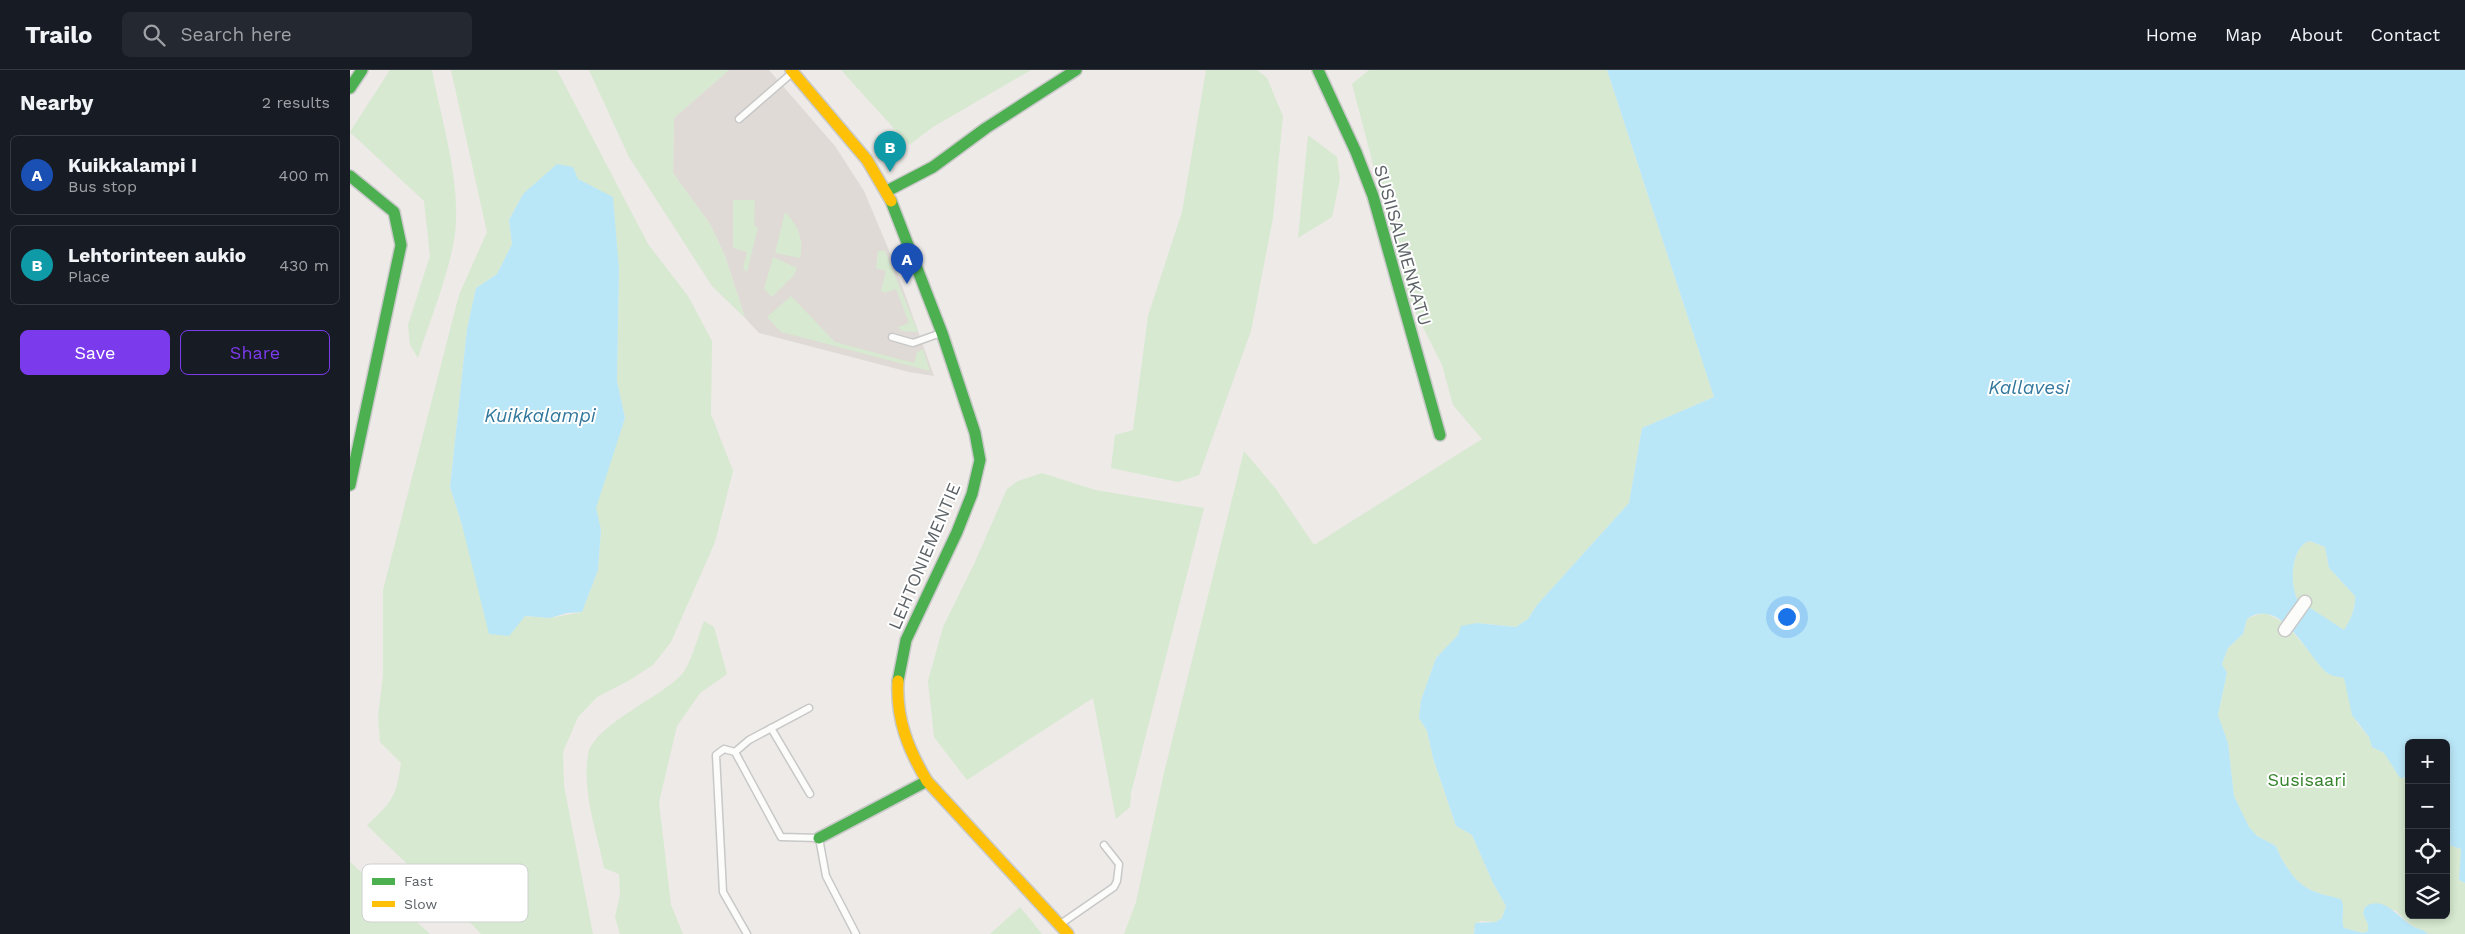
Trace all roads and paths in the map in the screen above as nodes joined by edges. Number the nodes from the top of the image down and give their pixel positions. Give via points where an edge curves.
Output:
1 (362, 70) edge
2 (1076, 70) edge
3 (1318, 70) edge
4 (792, 71) edge
5 (350, 88) edge
6 (739, 119) dead end
7 (350, 176) edge
8 (887, 191) junction
9 (942, 333) junction
10 (892, 337) dead end
11 (1440, 435) dead end
12 (350, 484) edge
13 (2305, 602) dead end
14 (2284, 630) dead end
15 (809, 708) dead end
16 (771, 728) junction
17 (735, 752) junction
18 (927, 781) junction
19 (810, 794) dead end
20 (819, 838) junction
21 (1104, 845) dead end
22 (1060, 924) junction
23 (747, 934) edge
24 (856, 934) edge
25 (1068, 934) edge

1 - 5 street
2 - 8 street via 986,128 933,167
3 - 11 street, SUSIISALMENKATU via 1373,196
4 - 6 lane
4 - 8 street, LEHTONIEMENTIE via 867,160
7 - 12 street via 394,212 401,245
8 - 9 street, LEHTONIEMENTIE
9 - 10 lane via 913,342
9 - 18 street, LEHTONIEMENTIE via 970,416 980,460 972,494 906,640 902,659 898,684 900,723 910,753
13 - 14 street
15 - 16 lane
16 - 17 lane
16 - 19 lane
17 - 20 lane via 781,837
17 - 23 lane via 724,749 716,755 723,892
18 - 20 street
18 - 22 street, LEHTONIEMENTIE
20 - 24 lane via 826,876
21 - 22 lane via 1118,864 1114,887
22 - 25 street, LEHTONIEMENTIE

